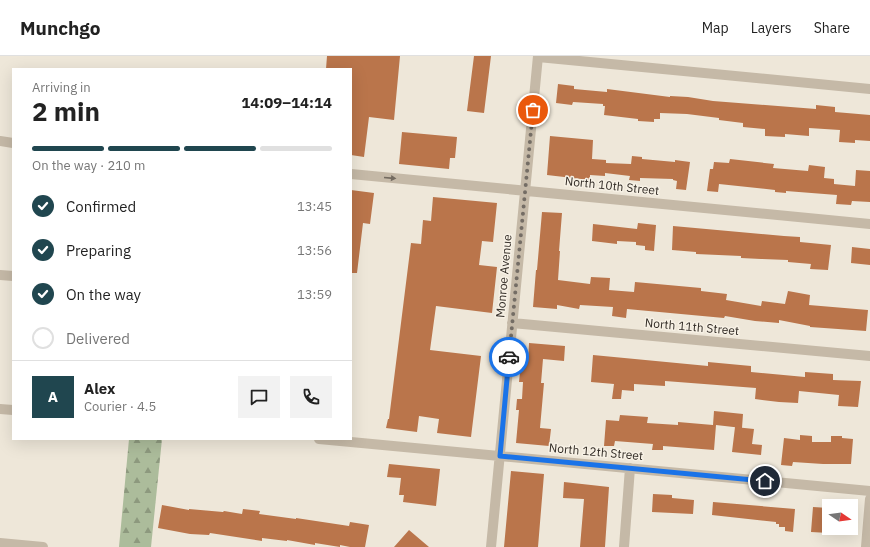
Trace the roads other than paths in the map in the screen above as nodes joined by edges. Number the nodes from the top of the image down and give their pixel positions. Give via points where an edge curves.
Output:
1 (538, 57) edge
2 (870, 90) edge
3 (0, 142) edge
4 (12, 143) edge
5 (352, 174) edge
6 (525, 191) junction
7 (870, 224) edge
8 (0, 275) edge
9 (12, 276) edge
10 (512, 323) junction
11 (870, 356) edge
12 (0, 409) edge
13 (12, 410) edge
14 (330, 440) edge
15 (500, 456) junction
16 (630, 468) junction
17 (870, 491) edge
18 (870, 499) edge
19 (0, 543) edge
20 (43, 547) edge
21 (491, 547) edge
22 (624, 547) edge
23 (866, 547) edge

1 - 2 street
1 - 6 street, Monroe Avenue
3 - 4 street
5 -> 6 street, North 10th Street
6 - 7 street, North 10th Street
6 - 10 street, Monroe Avenue
8 - 9 street
10 - 11 street, North 11th Street
10 - 15 street, Monroe Avenue
12 - 13 street
14 - 15 street, North 12th Street
15 - 16 street, North 12th Street
15 - 21 street, Monroe Avenue
16 - 17 street, North 12th Street
16 - 22 street
18 - 23 street
19 - 20 street

